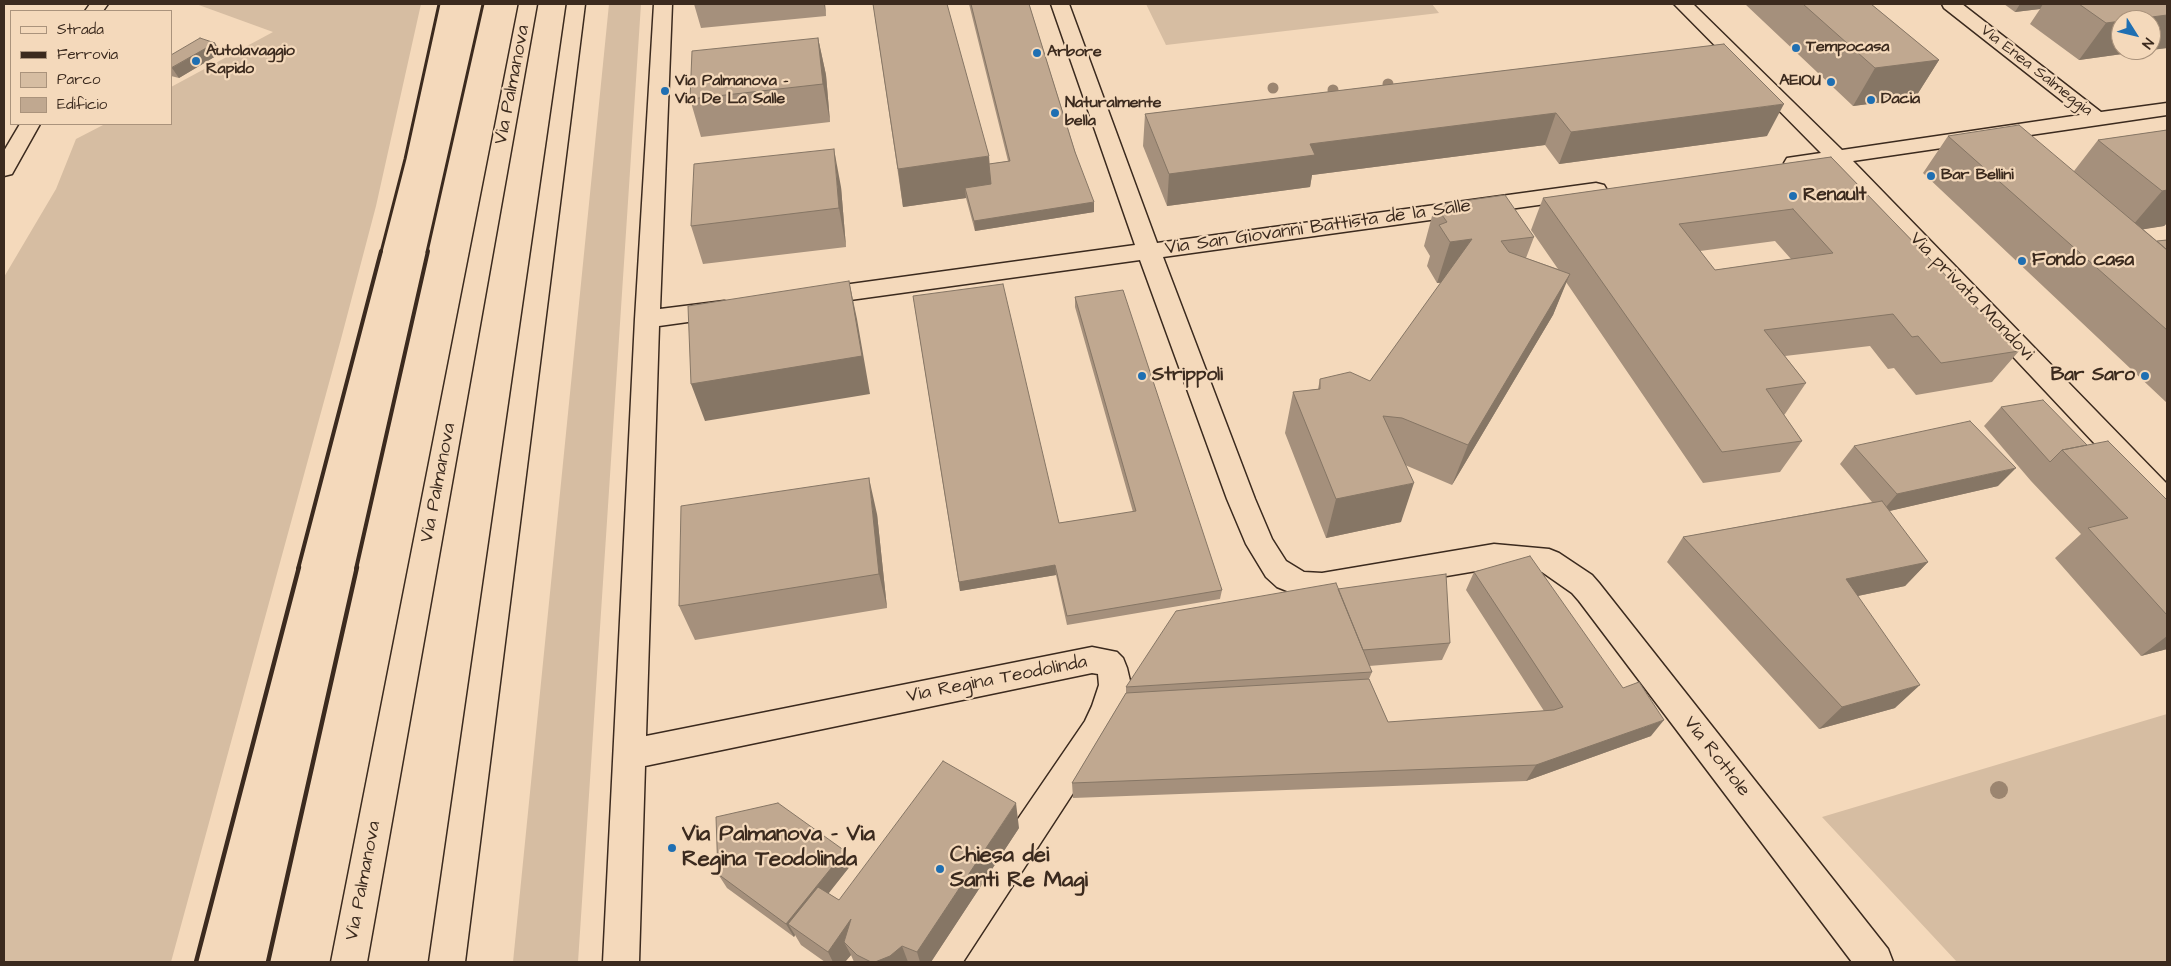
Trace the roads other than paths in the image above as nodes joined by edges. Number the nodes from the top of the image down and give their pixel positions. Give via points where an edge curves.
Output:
1 (528, 4) edge
2 (576, 4) edge
3 (663, 4) edge
4 (1060, 4) edge
5 (1683, 4) edge
6 (1951, 4) edge
7 (2167, 109) edge
8 (2097, 119) junction
9 (29, 125) edge
10 (1836, 157) junction
11 (1772, 166) edge
12 (4, 169) edge
13 (1614, 188) edge
14 (1149, 252) junction
15 (794, 299) edge
16 (745, 306) edge
17 (647, 319) junction
18 (2167, 502) edge
19 (630, 754) junction
20 (349, 962) edge
21 (447, 962) edge
22 (622, 962) edge
23 (942, 962) edge
24 (1875, 962) edge

1 - 20 main road, Via Palmanova
2 - 21 main road
3 - 17 main road
4 - 14 main road
5 - 10 main road, Via privata Mondovì
6 - 8 main road, Via Enea Salmeggia
7 - 8 main road
8 - 10 main road
9 - 12 main road
10 - 11 main road
10 - 18 main road, Via privata Mondovì
13 - 14 main road, Via San Giovanni Battista de la Salle
14 - 15 main road, Via San Giovanni Battista de la Salle
14 - 24 main road, Via Rottole via 1260,544 1276,568 1302,584 1332,585 1483,557 1511,556 1548,561 1572,576 1589,592
16 - 17 main road
17 - 19 main road
19 - 22 main road
19 - 23 main road, Via Regina Teodolinda via 1092,660 1106,662 1112,668 1115,686 1096,731

